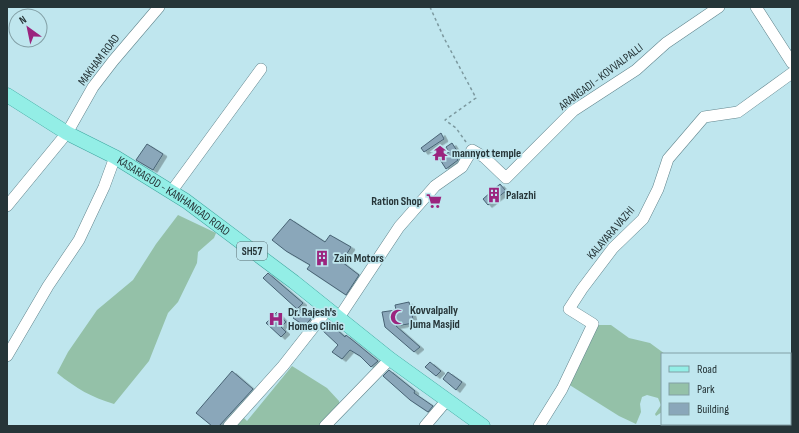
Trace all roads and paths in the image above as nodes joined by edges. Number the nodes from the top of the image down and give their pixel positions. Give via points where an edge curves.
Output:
1 (159, 7) edge
2 (430, 7) edge
3 (718, 7) edge
4 (756, 7) edge
5 (792, 63) edge
6 (260, 69) dead end
7 (792, 73) edge
8 (7, 95) edge
9 (67, 133) junction
10 (472, 150) junction
11 (115, 157) junction
12 (171, 192) junction
13 (7, 206) edge
14 (333, 315) junction
15 (8, 354) edge
16 (390, 359) junction
17 (447, 400) junction
18 (228, 426) edge
19 (325, 426) edge
20 (425, 426) edge
21 (483, 426) edge
22 (539, 426) edge

1 - 9 street, MAKHAM ROAD via 93,87
2 - 10 path via 476,98 445,120 456,128
3 - 10 street, ARANGADI - KOVVALPALLI via 666,43 636,70 573,111 506,178
4 - 5 street
6 - 12 street
7 - 22 street, KALAYARA VAZHI via 738,112 704,117 668,159 658,189 643,219 613,248 569,309 593,324 562,388
8 - 9 main road, KASARAGOD - KANHANGAD ROAD / SH57
9 - 11 main road, KASARAGOD - KANHANGAD ROAD / SH57
9 - 13 street, MAKHAM ROAD
10 - 14 street via 462,167 435,186 399,227
11 - 12 main road, KASARAGOD - KANHANGAD ROAD / SH57
11 - 15 street via 79,240 44,292
12 - 14 main road, KASARAGOD - KANHANGAD ROAD / SH57 via 294,282
14 - 16 main road, KASARAGOD - KANHANGAD ROAD / SH57
14 - 18 street
16 - 17 main road, KASARAGOD - KANHANGAD ROAD / SH57
16 - 19 street
17 - 20 street
17 - 21 main road, KASARAGOD - KANHANGAD ROAD / SH57

